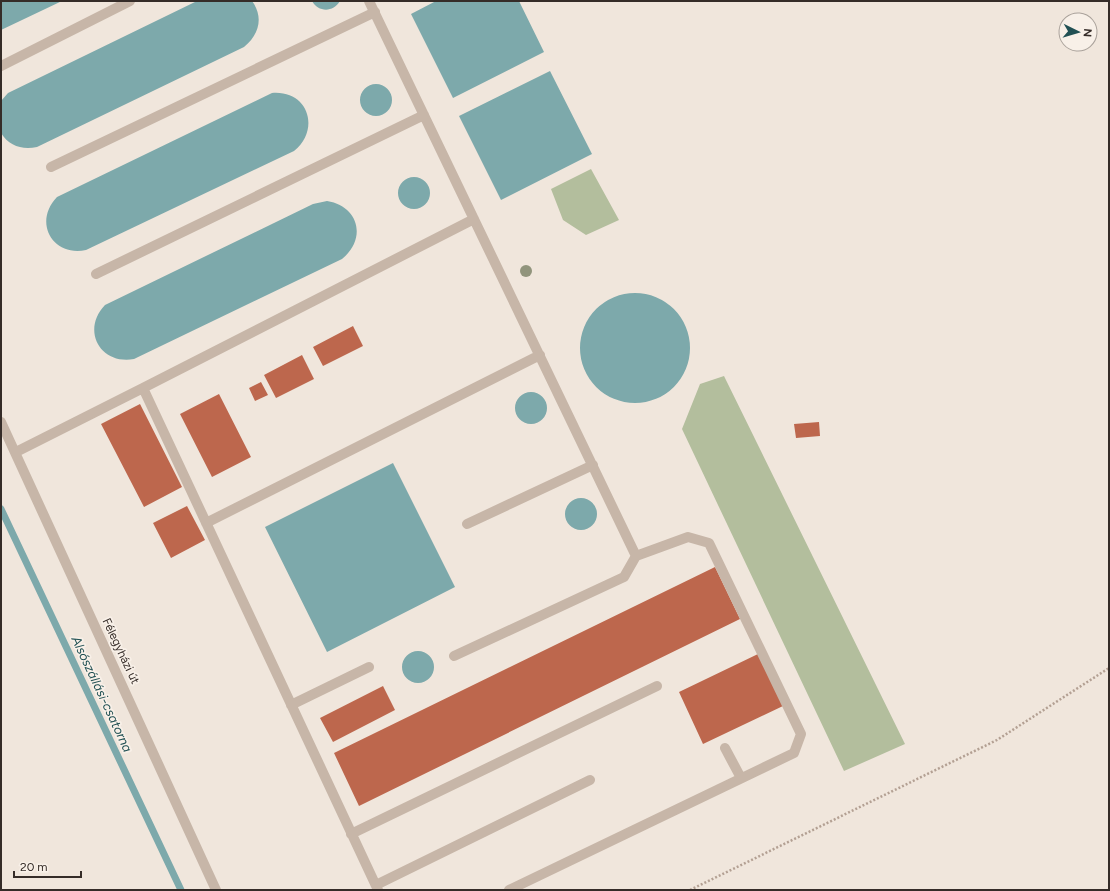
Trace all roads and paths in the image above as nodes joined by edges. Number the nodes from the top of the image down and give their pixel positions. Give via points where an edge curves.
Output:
1 (130, 1) edge
2 (369, 1) edge
3 (375, 12) junction
4 (1, 66) edge
5 (424, 115) junction
6 (50, 167) dead end
7 (474, 219) junction
8 (96, 274) dead end
9 (540, 355) junction
10 (142, 388) junction
11 (1, 422) edge
12 (16, 452) junction
13 (593, 465) junction
14 (206, 523) junction
15 (467, 524) dead end
16 (636, 556) junction
17 (454, 656) dead end
18 (369, 667) dead end
19 (1109, 668) edge
20 (657, 686) dead end
21 (291, 705) junction
22 (725, 748) dead end
23 (741, 778) junction
24 (590, 780) dead end
25 (352, 834) junction
26 (377, 888) edge
27 (216, 890) edge
28 (509, 890) edge
29 (690, 890) edge

1 - 4 street
2 - 3 street
3 - 5 street
3 - 6 street
5 - 7 street
5 - 8 street
7 - 9 street
7 - 10 street
9 - 13 street
9 - 14 street
10 - 12 street
10 - 14 street
11 - 12 street, Félegyházi út
12 - 27 street, Félegyházi út
13 - 15 street
13 - 16 street
14 - 21 street
16 - 17 street via 624,577
16 - 23 street via 688,537 709,543 801,734 794,753
18 - 21 street
19 - 29 path via 997,740
20 - 25 street
21 - 25 street
22 - 23 street
23 - 28 street
24 - 26 street
25 - 26 street

